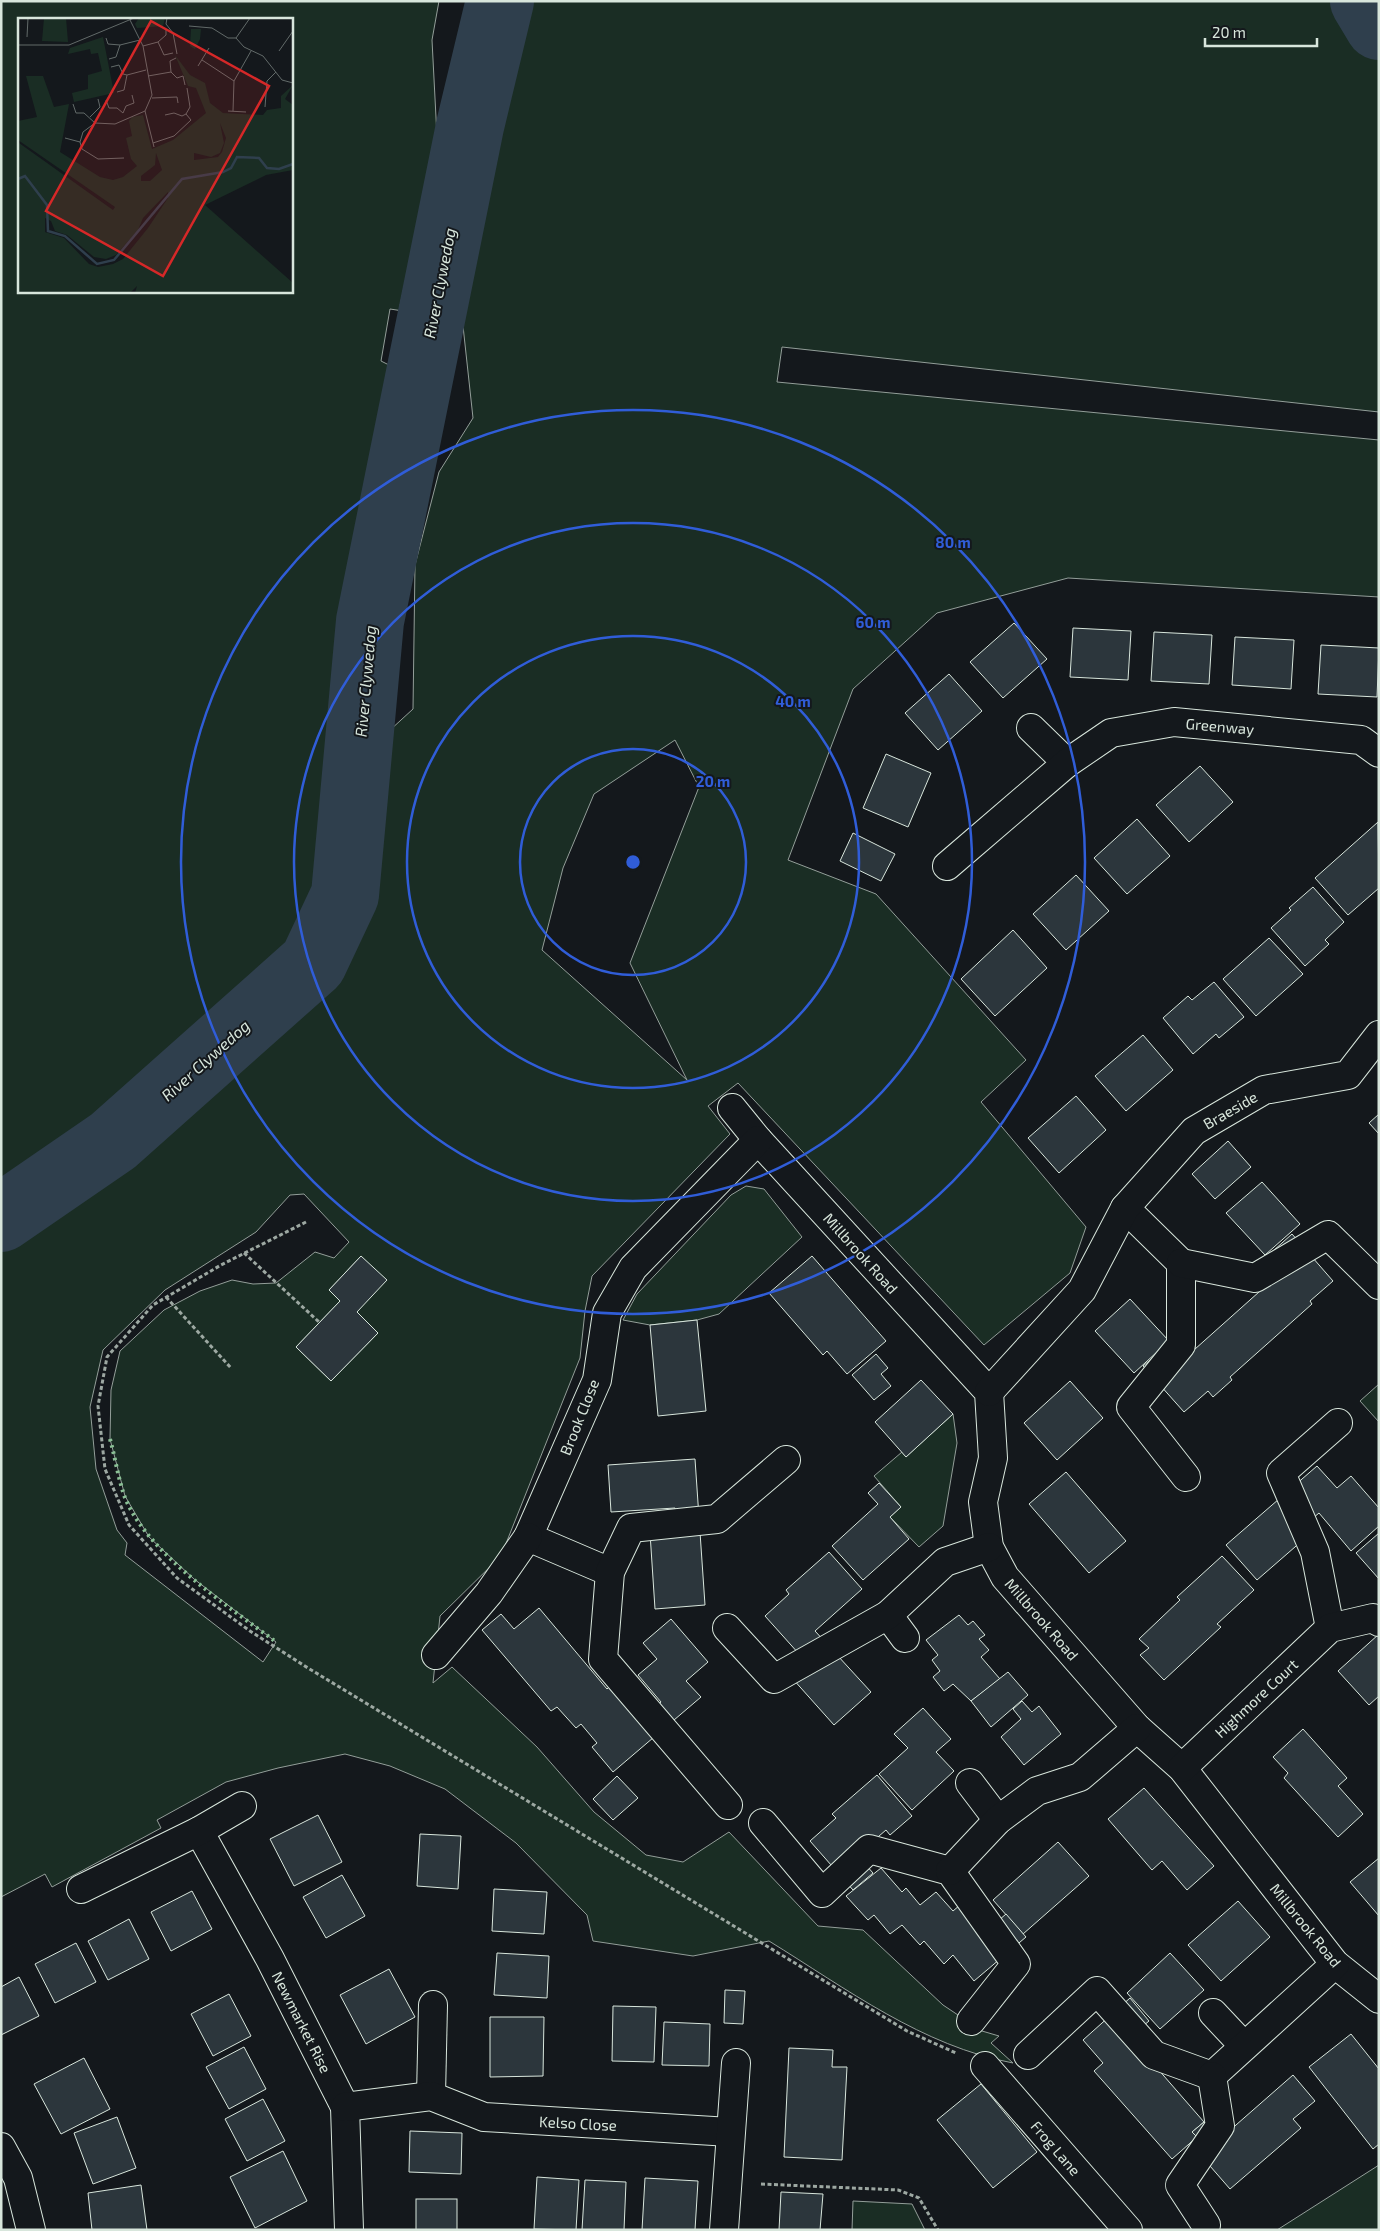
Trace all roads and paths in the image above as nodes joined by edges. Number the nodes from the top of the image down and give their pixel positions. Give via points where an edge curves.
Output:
1 (1031, 728) dead end
2 (1379, 753) edge
3 (1067, 763) junction
4 (948, 866) dead end
5 (1379, 1035) edge
6 (732, 1108) dead end
7 (758, 1140) junction
8 (1125, 1208) junction
9 (244, 1253) dead end
10 (1181, 1263) junction
11 (1379, 1285) edge
12 (166, 1297) dead end
13 (319, 1322) dead end
14 (231, 1368) dead end
15 (989, 1392) junction
16 (1338, 1423) dead end
17 (786, 1460) dead end
18 (1186, 1477) dead end
19 (528, 1537) junction
20 (989, 1547) junction
21 (610, 1572) junction
22 (888, 1616) junction
23 (1379, 1622) edge
24 (726, 1628) dead end
25 (1330, 1628) junction
26 (905, 1638) dead end
27 (436, 1655) dead end
28 (1137, 1728) junction
29 (1182, 1768) junction
30 (970, 1783) dead end
31 (728, 1805) dead end
32 (242, 1806) dead end
33 (998, 1820) junction
34 (763, 1823) dead end
35 (199, 1831) junction
36 (950, 1871) junction
37 (81, 1888) dead end
38 (1335, 1964) junction
39 (1379, 2000) edge
40 (433, 2005) dead end
41 (1213, 2013) dead end
42 (971, 2021) dead end
43 (1244, 2046) junction
44 (1028, 2055) dead end
45 (736, 2063) dead end
46 (985, 2066) dead end
47 (1212, 2076) junction
48 (431, 2096) junction
49 (344, 2107) junction
50 (730, 2132) junction
51 (1, 2147) edge
52 (726, 2182) junction
53 (1206, 2226) dead end
54 (32, 2230) edge
55 (349, 2230) edge
56 (724, 2230) edge
57 (938, 2230) edge
58 (1128, 2230) edge

1 - 3 street
2 - 3 street, Greenway via 1361,740 1174,722 1111,733
3 - 4 street, Greenway
5 - 8 street, Braeside via 1348,1075 1264,1090 1194,1131
6 - 7 street, Millbrook Road
7 - 15 street, Millbrook Road
7 - 19 street, Brook Close via 634,1268 606,1313 597,1380
8 - 10 street
8 - 15 street, Braeside via 1082,1290
9 - 13 path
10 - 11 street via 1255,1278 1328,1235
10 - 18 street via 1181,1345 1131,1407
12 - 14 path
15 - 20 street, Millbrook Road via 993,1458 983,1502
16 - 25 street via 1281,1473 1315,1552
17 - 21 street via 717,1519 630,1528
19 - 21 street
19 - 27 street, Brook Close via 489,1593
20 - 22 street via 944,1562
20 - 28 street, Millbrook Road via 1005,1577
21 - 31 street via 603,1659
22 - 24 street via 774,1679
22 - 26 street
23 - 25 street via 1373,1618
25 - 29 street, Highmore Court
28 - 29 street, Millbrook Road
28 - 33 street via 1080,1777 1037,1791
29 - 38 street, Millbrook Road
30 - 33 street
32 - 35 street
33 - 36 street
34 - 36 street via 822,1893 869,1849
35 - 37 street
35 - 49 street, Newmarket Rise via 270,1960
36 - 42 street via 1016,1964
38 - 39 street, Millbrook Road
38 - 43 street
40 - 48 street
41 - 43 street
43 - 47 street
44 - 47 street via 1097,1991 1154,2055
45 - 50 street
46 - 58 street, Frog Lane
47 - 53 street via 1220,2126 1180,2185
48 - 49 street, Kelso Close
48 - 50 street, Kelso Close via 484,2118
49 - 55 street, Newmarket Rise
50 - 52 street
51 - 54 street via 18,2178
52 - 56 street
52 - 57 path via 898,2190 920,2198

